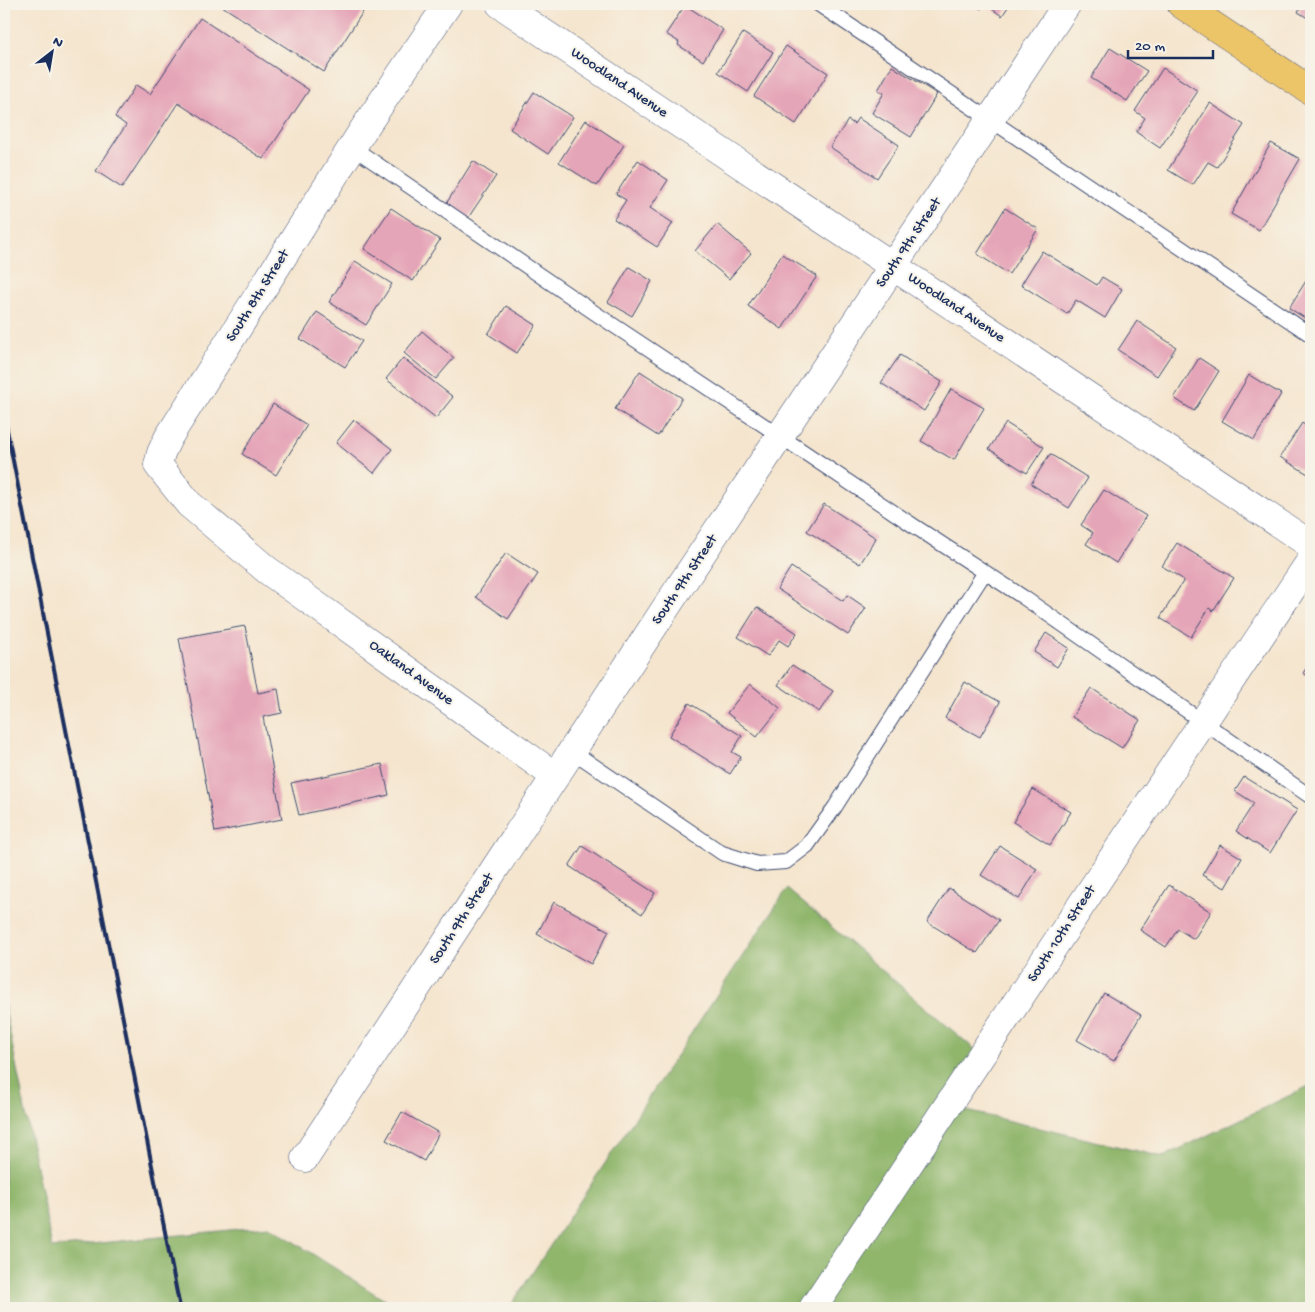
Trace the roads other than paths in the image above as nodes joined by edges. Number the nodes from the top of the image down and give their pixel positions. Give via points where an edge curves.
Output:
1 (448, 4) edge
2 (500, 4) edge
3 (818, 4) edge
4 (1067, 4) edge
5 (1181, 4) edge
6 (1311, 91) edge
7 (991, 119) junction
8 (352, 147) junction
9 (893, 266) junction
10 (1311, 335) edge
11 (780, 436) junction
12 (1311, 545) edge
13 (1311, 560) edge
14 (267, 570) joint
15 (985, 572) junction
16 (1202, 722) junction
17 (572, 751) junction
18 (555, 776) junction
19 (1311, 797) edge
20 (305, 1158) dead end
21 (814, 1308) edge

1 - 8 street, South 8th Street
2 - 9 street, Woodland Avenue
3 - 7 lane
4 - 7 street, South 9th Street
5 - 6 highway
7 - 9 street, South 9th Street
7 - 10 lane
8 - 11 lane
8 - 14 street, South 8th Street via 168,438 158,465 189,504
9 - 11 street, South 9th Street
9 - 12 street, Woodland Avenue
11 - 15 lane
11 - 17 street, South 9th Street
13 - 16 street, South 10th Street
14 - 18 street, Oakland Avenue
15 - 16 lane
15 - 17 lane via 835,807 807,846 786,862 758,864 722,853
16 - 19 lane
16 - 21 street, South 10th Street
17 - 18 street, South 9th Street
18 - 20 street, South 9th Street

